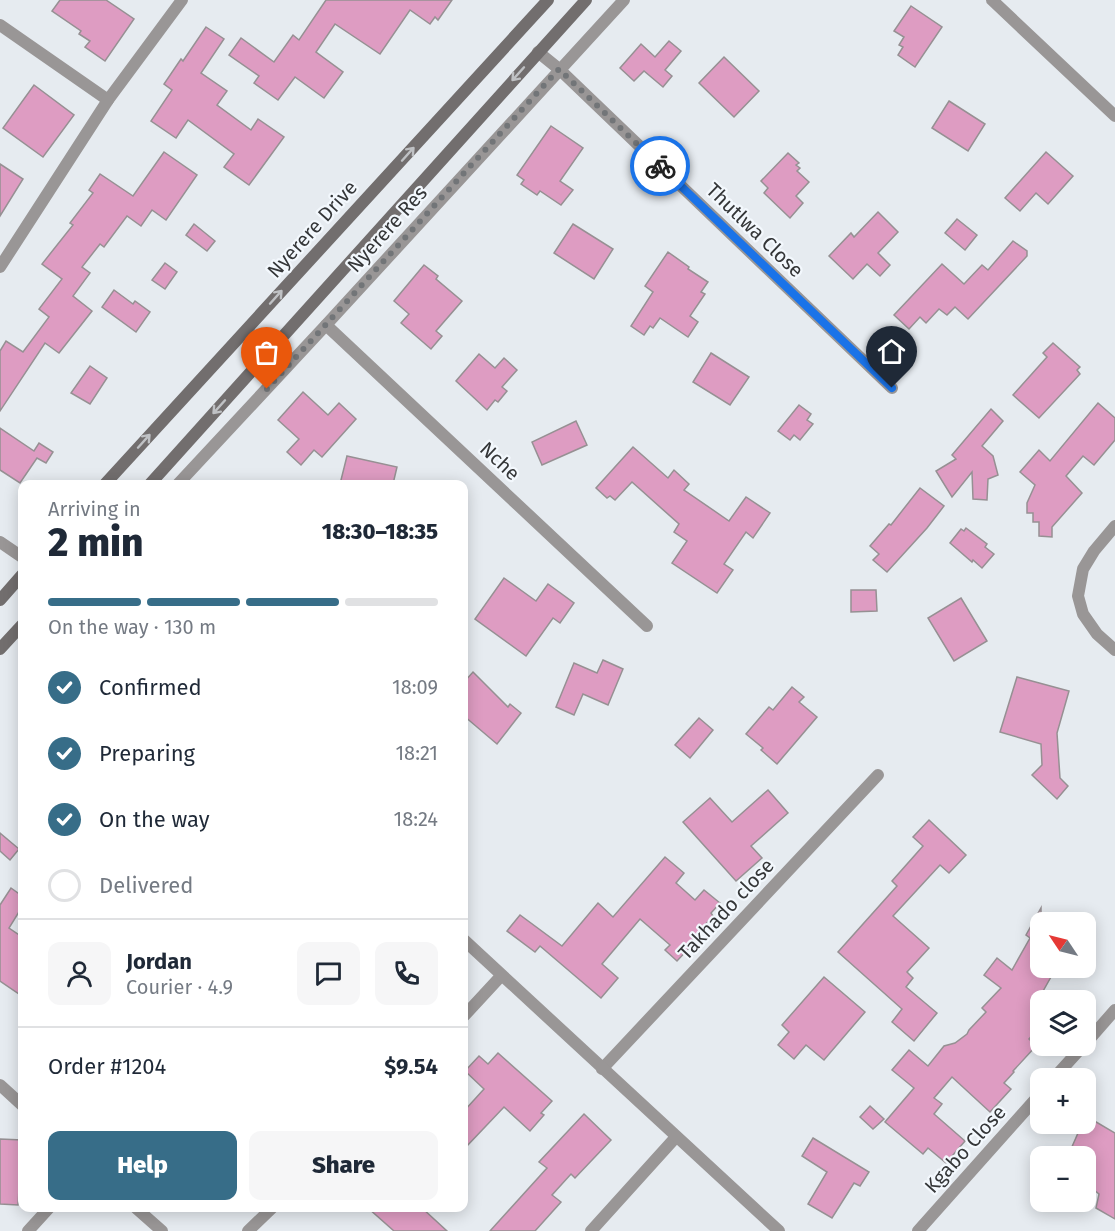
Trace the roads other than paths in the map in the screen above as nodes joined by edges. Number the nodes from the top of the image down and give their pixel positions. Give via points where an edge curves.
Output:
1 (182, 0) edge
2 (548, 0) edge
3 (585, 0) edge
4 (624, 0) edge
5 (992, 0) edge
6 (0, 25) edge
7 (538, 52) junction
8 (559, 69) junction
9 (108, 100) junction
10 (1115, 116) edge
11 (0, 267) edge
12 (326, 325) junction
13 (892, 388) dead end
14 (109, 480) edge
15 (154, 480) edge
16 (182, 480) edge
17 (1115, 526) edge
18 (0, 542) edge
19 (18, 554) edge
20 (18, 580) edge
21 (0, 600) edge
22 (647, 626) dead end
23 (18, 629) edge
24 (0, 649) edge
25 (1115, 651) edge
26 (878, 775) dead end
27 (468, 944) edge
28 (501, 976) junction
29 (1115, 1010) edge
30 (468, 1012) edge
31 (1096, 1032) edge
32 (1074, 1056) edge
33 (1063, 1068) edge
34 (602, 1069) junction
35 (0, 1084) edge
36 (18, 1101) edge
37 (1030, 1105) edge
38 (676, 1137) junction
39 (45, 1212) edge
40 (141, 1212) edge
41 (268, 1212) edge
42 (28, 1231) edge
43 (162, 1231) edge
44 (248, 1231) edge
45 (591, 1231) edge
46 (779, 1231) edge
47 (918, 1231) edge

1 - 9 street
14 -> 2 main road, Nyerere Drive
3 - 7 main road
4 - 8 street, Nyerere Res
5 - 10 street
6 - 9 street
7 - 8 street, Thutlwa Close
7 -> 15 main road
8 - 12 street, Nyerere Res
8 - 13 street, Thutlwa Close
9 - 11 street
12 - 16 street, Nyerere Res
12 - 22 street, Nche
17 - 25 street via 1083,569 1078,596 1083,614
18 - 19 street
20 - 21 main road
23 - 24 main road
26 - 34 street, Takhado close
27 - 28 street
28 - 30 street
28 - 34 street
29 - 31 street
32 - 33 street
34 - 38 street
35 - 36 street
37 - 47 street, Kgabo Close
38 - 45 street
38 - 46 street
39 - 42 street
40 - 43 street
41 - 44 street

